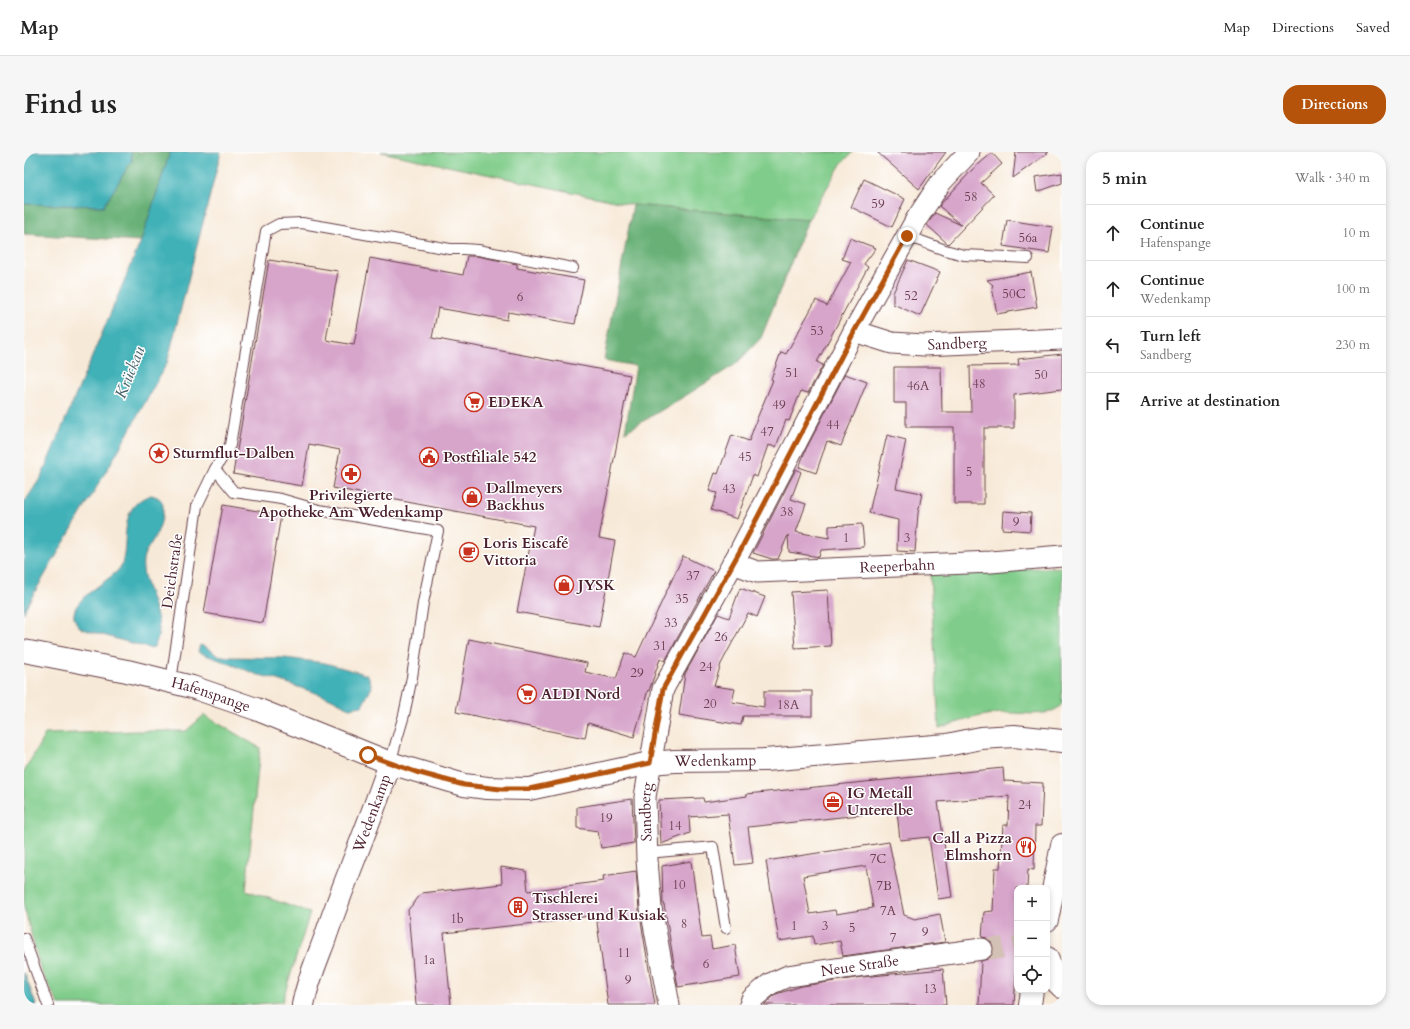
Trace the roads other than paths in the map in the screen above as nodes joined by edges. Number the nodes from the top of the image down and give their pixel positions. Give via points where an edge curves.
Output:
1 (969, 152) edge
2 (907, 236) junction
3 (1028, 258) dead end
4 (573, 268) dead end
5 (854, 332) junction
6 (1062, 339) edge
7 (215, 469) junction
8 (1062, 556) edge
9 (733, 563) junction
10 (29, 652) edge
11 (171, 681) junction
12 (1062, 741) edge
13 (650, 763) junction
14 (390, 764) junction
15 (1062, 845) edge
16 (647, 854) junction
17 (1050, 905) edge
18 (726, 928) dead end
19 (24, 938) edge
20 (982, 949) tunnel mouth
21 (1050, 965) edge
22 (1062, 987) edge
23 (1032, 993) edge
24 (48, 1005) edge
25 (303, 1005) edge
26 (669, 1005) edge
27 (750, 1005) edge
28 (1030, 1005) edge

1 - 2 street, Sandberg via 942,182
2 - 3 lane via 964,255
2 - 5 street, Sandberg
4 - 7 lane, Deichstraße via 478,250 450,249 302,223 279,224 266,231 230,445
5 - 6 street, Sandberg via 892,343 924,345
5 - 9 street, Sandberg
7 - 11 lane, Deichstraße via 197,506
7 - 14 lane via 234,492 438,531 423,603 412,677
8 - 9 street, Reeperbahn via 991,562 757,572
9 - 13 street, Sandberg via 663,689
10 - 11 main road, Hafenspange
11 - 14 main road, Hafenspange via 256,709
12 - 13 main road, Wedenkamp via 1014,736 981,738 947,745 765,760
13 - 14 main road, Wedenkamp via 529,789 464,785
13 - 16 street, Sandberg via 645,797
14 - 25 main road, Wedenkamp via 331,921
15 - 17 main road
16 - 18 lane via 713,847
16 - 26 street, Sandberg via 651,908
19 - 24 lane
20 - 27 street, Neue Straße via 788,976 770,984 752,999
21 - 22 main road
23 - 28 main road

